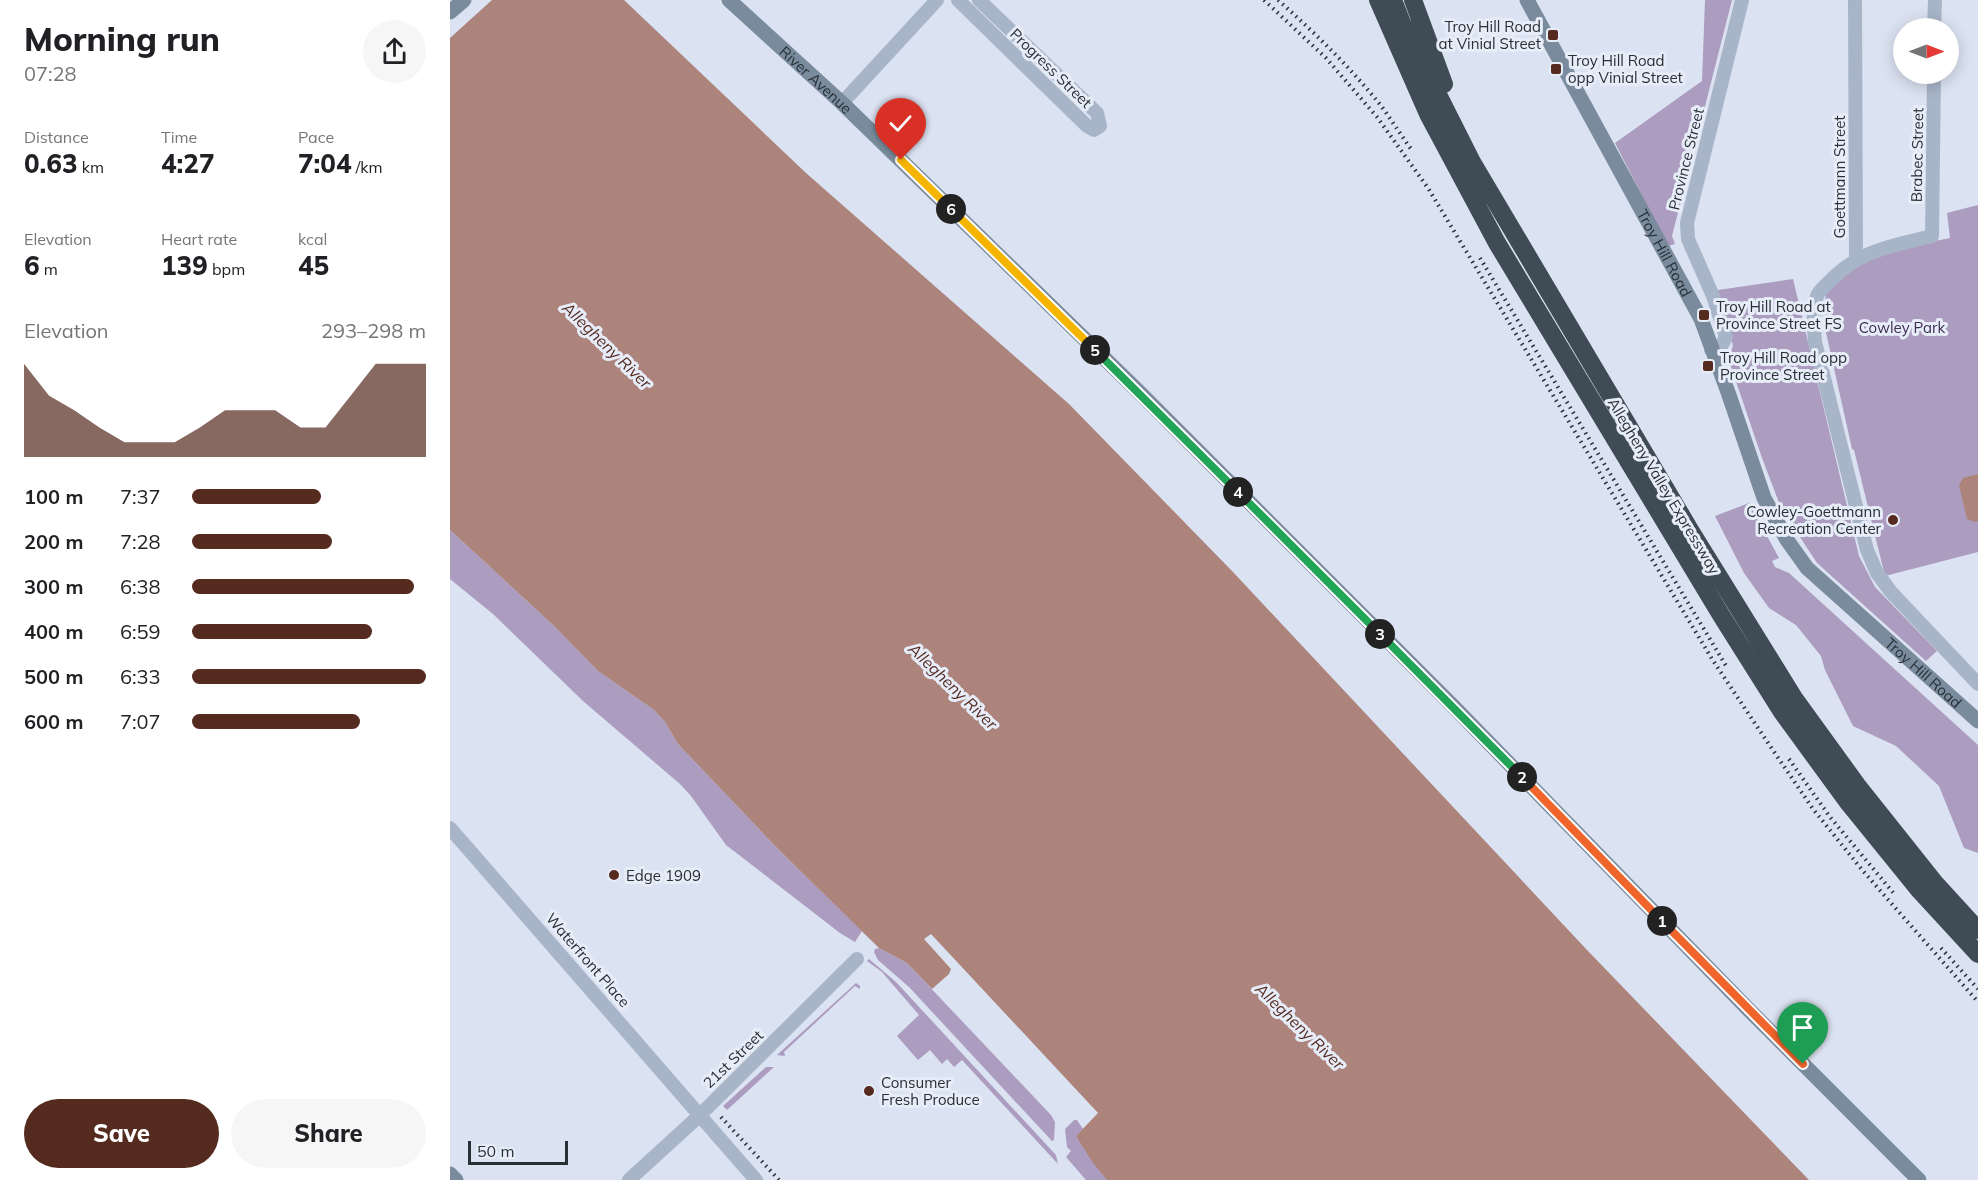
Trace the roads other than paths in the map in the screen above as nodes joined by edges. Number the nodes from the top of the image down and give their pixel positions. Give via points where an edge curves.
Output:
1 (464, 0) edge
2 (729, 0) edge
3 (937, 0) edge
4 (958, 0) edge
5 (979, 0) edge
6 (1371, 0) edge
7 (1378, 0) edge
8 (1393, 0) edge
9 (1413, 0) edge
10 (1527, 0) edge
11 (1742, 0) edge
12 (1855, 0) edge
13 (1935, 0) edge
14 (450, 12) edge
15 (1934, 18) edge
16 (1398, 46) junction
17 (1934, 84) edge
18 (842, 103) junction
19 (1472, 162) junction
20 (1856, 259) junction
21 (1711, 350) junction
22 (1978, 684) edge
23 (1978, 721) edge
24 (450, 828) edge
25 (1978, 930) edge
26 (1978, 954) edge
27 (857, 959) dead end
28 (699, 1116) junction
29 (450, 1174) edge
30 (456, 1180) edge
31 (629, 1180) edge
32 (756, 1180) edge
33 (1919, 1180) edge

1 - 14 street
2 - 18 street, River Avenue
3 - 18 street
4 - 5 street, Progress Street via 1087,126 1094,130 1100,126 1097,113
6 - 16 highway
7 - 16 highway, Allegheny Valley Expressway
8 - 19 highway, Allegheny Valley Expressway
9 - 19 highway
10 - 21 street, Troy Hill Road via 1701,319
11 - 21 street, Province Street via 1687,223 1688,239 1726,337 1721,346
12 - 20 street, Goettmann Street
13 - 15 street
16 - 26 highway, Allegheny Valley Expressway via 1428,114 1497,243 1776,702 1847,801 1920,891
17 - 20 street, Brabec Street via 1932,236 1877,249
18 - 33 street, River Avenue via 1138,391
19 - 25 highway, Allegheny Valley Expressway via 1794,698 1864,794
20 - 22 street, Goettmann Street via 1818,294 1815,342 1868,550 1877,573 1891,592
21 - 23 street, Troy Hill Road via 1764,498 1807,568
24 - 28 street, Waterfront Place
27 - 28 street, 21st Street
28 - 31 street, 21st Street
28 - 32 street, Waterfront Place
29 - 30 street

